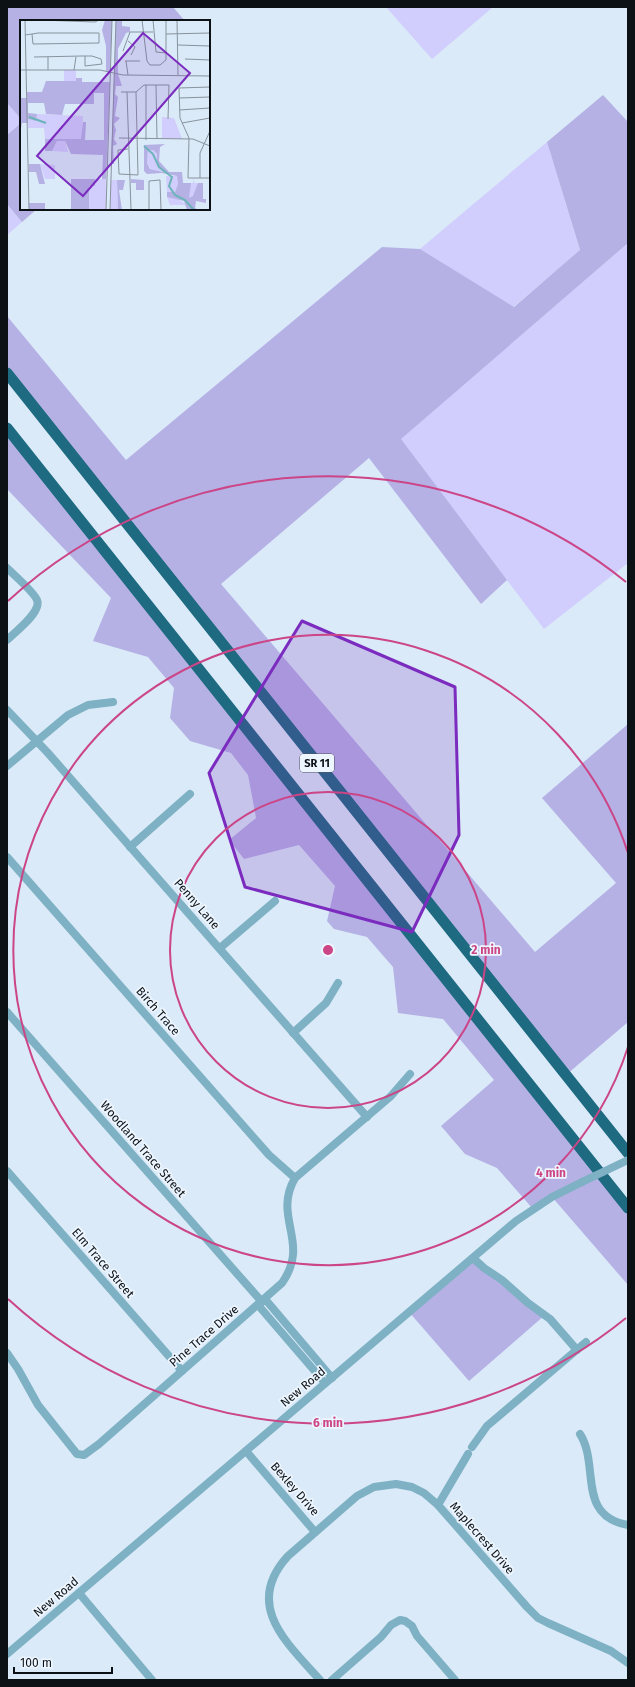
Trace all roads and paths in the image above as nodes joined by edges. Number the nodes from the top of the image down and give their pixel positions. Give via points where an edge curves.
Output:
1 (7, 373) edge
2 (7, 428) edge
3 (7, 568) edge
4 (7, 640) edge
5 (113, 702) dead end
6 (7, 710) edge
7 (37, 741) junction
8 (7, 766) edge
9 (190, 794) dead end
10 (130, 847) junction
11 (7, 856) edge
12 (275, 901) dead end
13 (220, 948) junction
14 (338, 983) dead end
15 (7, 1012) edge
16 (293, 1033) junction
17 (410, 1074) dead end
18 (367, 1117) junction
19 (628, 1153) edge
20 (628, 1160) edge
21 (7, 1171) edge
22 (295, 1178) junction
23 (628, 1208) edge
24 (473, 1258) junction
25 (262, 1302) junction
26 (586, 1342) dead end
27 (577, 1350) junction
28 (7, 1353) edge
29 (182, 1370) junction
30 (329, 1381) junction
31 (580, 1434) dead end
32 (246, 1451) junction
33 (438, 1504) junction
34 (628, 1525) edge
35 (316, 1532) junction
36 (79, 1593) junction
37 (7, 1654) edge
38 (628, 1663) edge
39 (152, 1680) edge
40 (320, 1680) edge
41 (332, 1680) edge
42 (455, 1680) edge

1 - 19 highway, SR 11
2 - 23 highway, SR 11
3 - 4 street via 36,598 38,604 36,612
5 - 7 street via 91,705 75,711
6 - 7 street, Penny Lane
7 - 8 street
7 - 10 street, Penny Lane
9 - 10 street
10 - 13 street, Penny Lane
11 - 22 street, Birch Trace via 269,1155
12 - 13 street
13 - 16 street, Penny Lane
14 - 16 street via 326,1003
15 - 25 street, Woodland Trace Street
16 - 18 street, Penny Lane
17 - 18 street, Pine Trace Drive via 391,1096
18 - 22 street, Pine Trace Drive
20 - 24 street, New Road, bridge via 552,1197 528,1212
21 - 29 street, Elm Trace Street
22 - 25 street, Pine Trace Drive via 286,1205 294,1243 292,1263 282,1283
24 - 27 street via 550,1319
24 - 30 street, New Road
25 - 29 street, Pine Trace Drive
25 - 30 street, Woodland Trace Street
26 - 27 street
27 - 33 street via 487,1426
28 - 29 street, Pine Trace Drive via 38,1405 79,1455 99,1444
30 - 32 street, New Road
31 - 34 street via 589,1456 591,1489 596,1502 607,1516
32 - 35 street, Bexley Drive
32 - 36 street, New Road
33 - 35 street, Maplecrest Drive via 412,1487 396,1484 380,1486 358,1496
33 - 38 street, Maplecrest Drive via 533,1614 611,1651
35 - 40 street, Bexley Drive via 278,1567 271,1585 269,1604 272,1619 279,1633
36 - 37 street, New Road
36 - 39 street
41 - 42 street via 391,1625 400,1620 412,1626 417,1636

